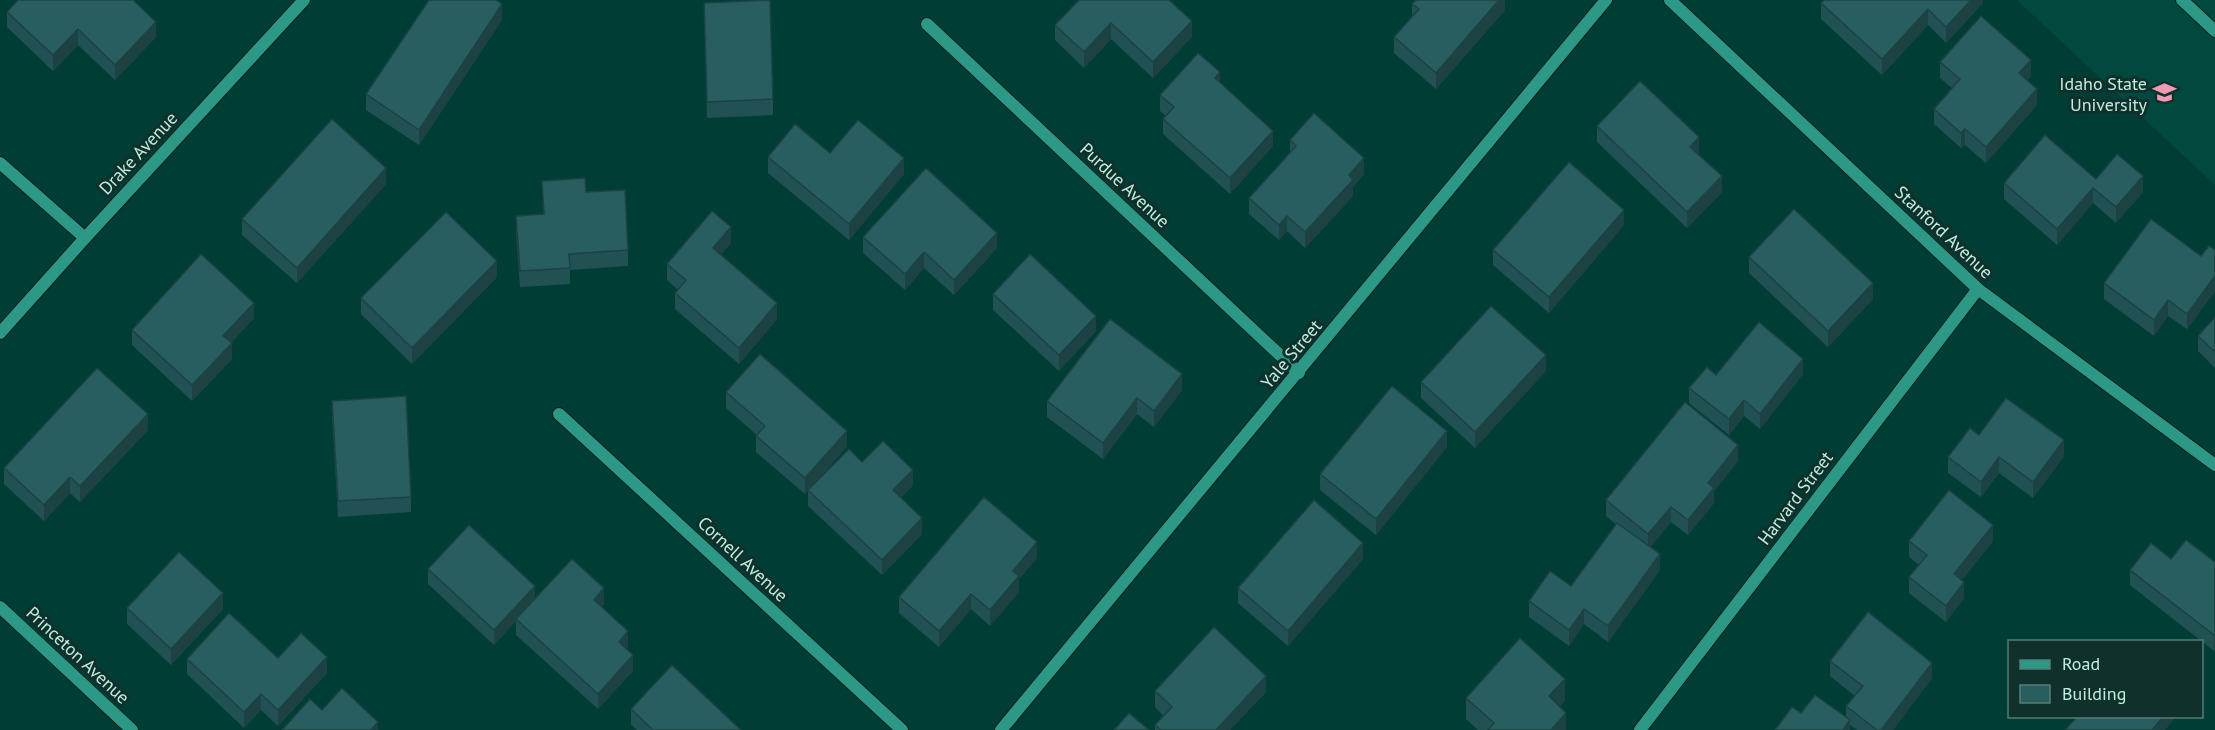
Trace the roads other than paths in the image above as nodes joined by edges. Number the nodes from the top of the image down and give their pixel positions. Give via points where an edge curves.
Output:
1 (304, 0) edge
2 (1606, 0) edge
3 (1670, 0) edge
4 (2182, 0) edge
5 (927, 24) dead end
6 (2215, 32) edge
7 (0, 162) edge
8 (85, 238) junction
9 (1978, 289) junction
10 (0, 333) edge
11 (1299, 373) junction
12 (559, 414) dead end
13 (2215, 465) edge
14 (0, 607) edge
15 (132, 730) edge
16 (902, 730) edge
17 (1001, 730) edge
18 (1640, 730) edge

1 - 8 street, Drake Avenue
2 - 11 street, Yale Street
3 - 9 street, Stanford Avenue
4 - 6 street
5 - 11 street, Purdue Avenue
7 - 8 street
8 - 10 street, Drake Avenue
9 - 13 street, Stanford Avenue
9 - 18 street, Harvard Street
11 - 17 street, Yale Street
12 - 16 street, Cornell Avenue
14 - 15 street, Princeton Avenue

